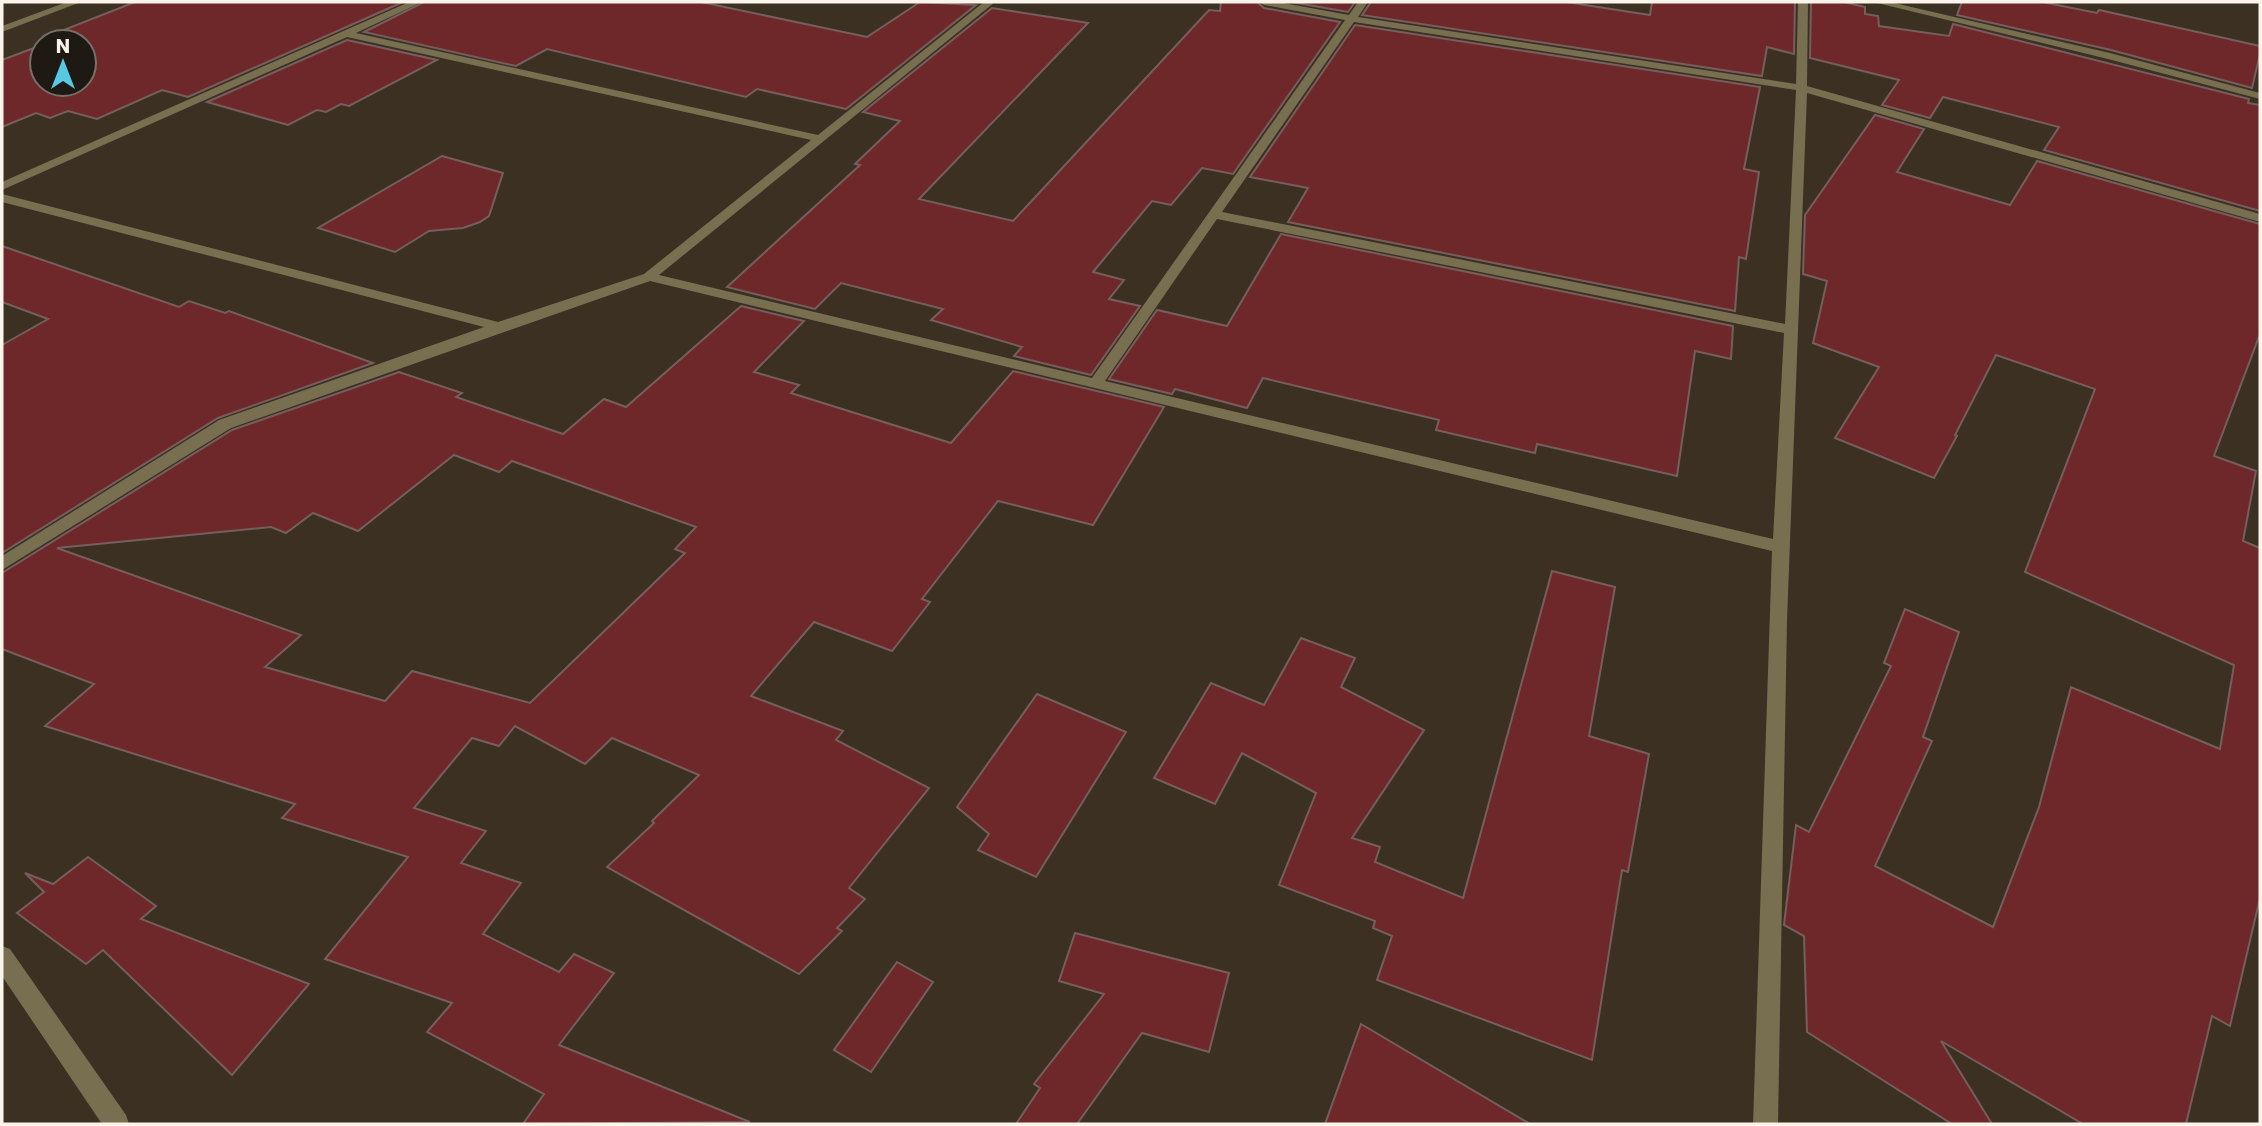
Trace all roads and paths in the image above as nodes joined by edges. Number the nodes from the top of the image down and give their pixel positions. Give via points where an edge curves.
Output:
1 (76, 2) edge
2 (417, 2) edge
3 (990, 2) edge
4 (1265, 2) edge
5 (1363, 2) edge
6 (1803, 2) edge
7 (1878, 2) edge
8 (1353, 19) junction
9 (2, 29) edge
10 (344, 33) junction
11 (1802, 88) junction
12 (2260, 96) edge
13 (821, 139) junction
14 (2, 187) edge
15 (2, 198) edge
16 (1214, 214) junction
17 (2260, 218) edge
18 (649, 278) junction
19 (499, 327) junction
20 (1793, 330) junction
21 (1094, 386) junction
22 (1781, 547) junction
23 (2, 564) edge
24 (2, 957) edge
25 (117, 1124) edge
26 (1765, 1124) edge

1 - 9 street
2 - 10 street
3 - 13 street
4 - 8 street
5 - 8 street
6 - 11 street
7 - 12 street
8 - 11 street
8 - 16 street
10 - 13 street
10 - 14 street
11 - 17 street
11 - 20 street
13 - 18 street
15 - 19 street
16 - 20 street
16 - 21 street
18 - 19 street
18 - 21 street
19 - 23 street via 225,424
20 - 22 street
21 - 22 street
22 - 26 street
24 - 25 street

